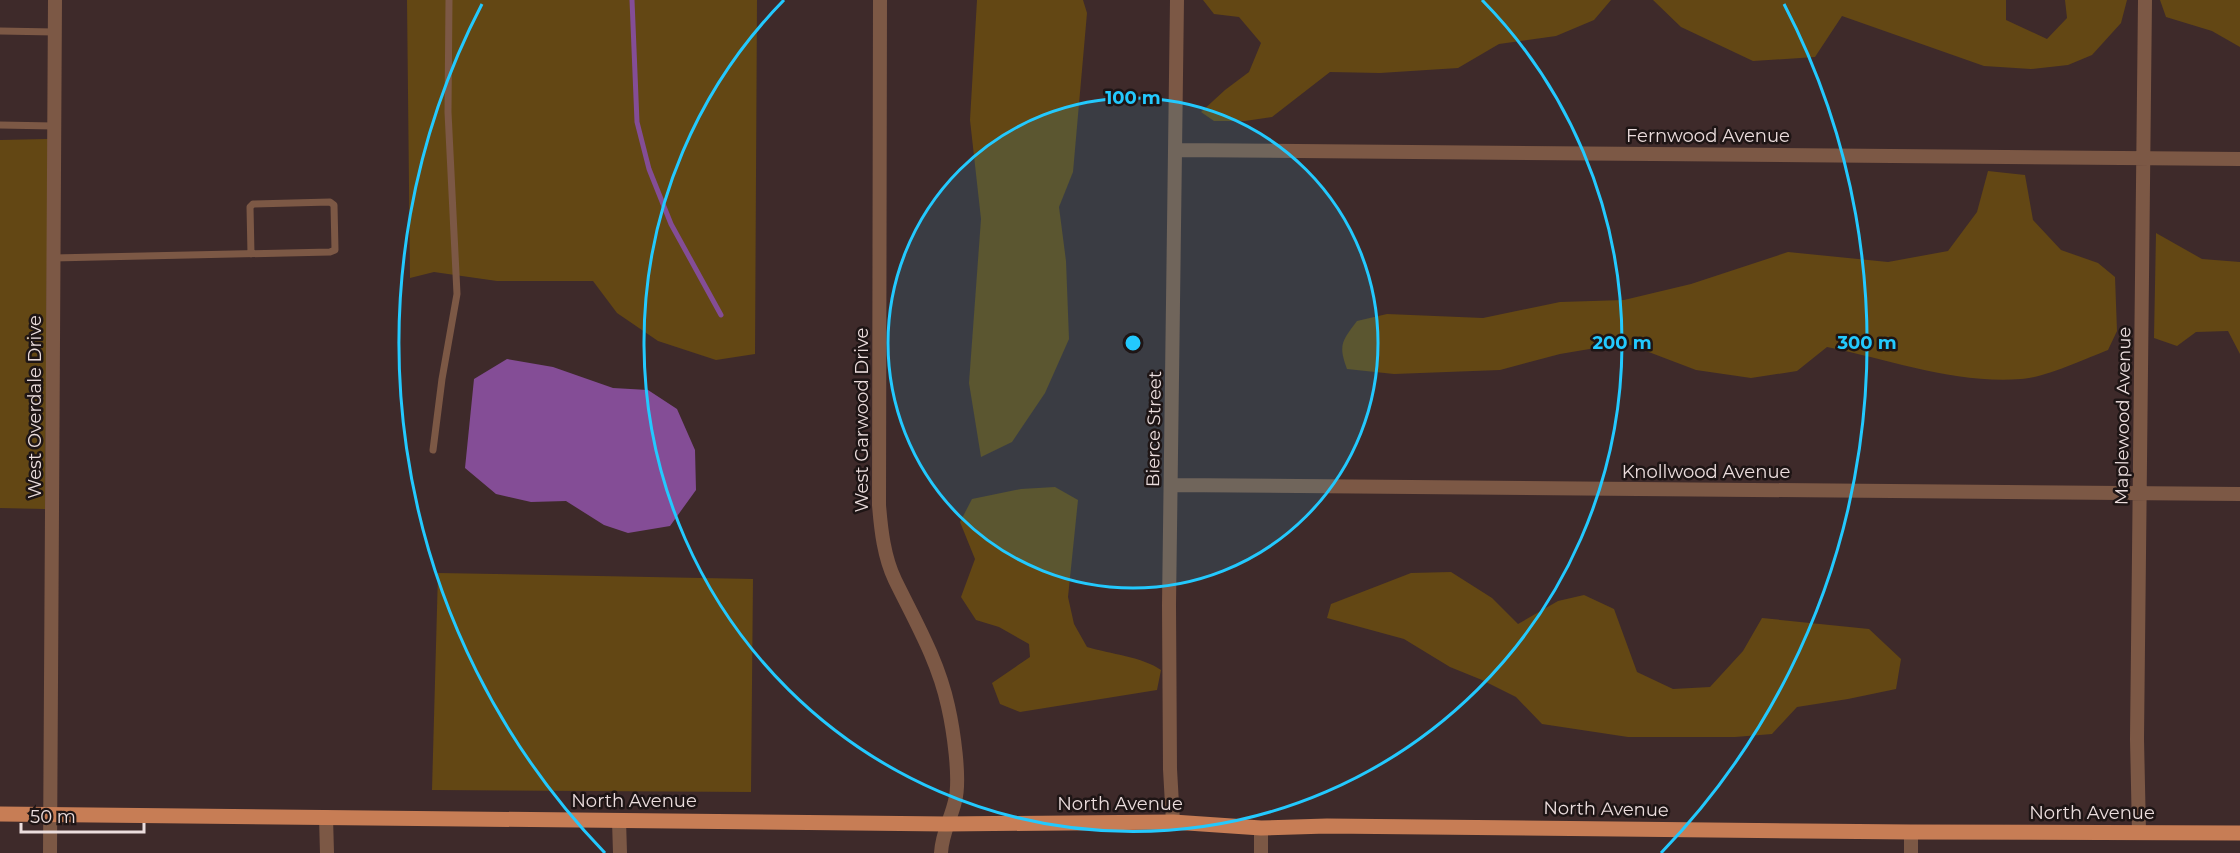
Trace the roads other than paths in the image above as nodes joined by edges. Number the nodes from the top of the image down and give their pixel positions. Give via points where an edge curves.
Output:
1 (55, 0) edge
2 (449, 0) edge
3 (880, 0) edge
4 (1177, 0) edge
5 (2145, 0) edge
6 (0, 31) edge
7 (54, 32) junction
8 (0, 125) edge
9 (54, 126) junction
10 (1176, 150) junction
11 (2143, 159) junction
12 (2240, 159) edge
13 (251, 254) junction
14 (53, 258) junction
15 (433, 450) dead end
16 (1171, 485) junction
17 (2140, 493) junction
18 (2240, 494) edge
19 (0, 814) edge
20 (50, 814) junction
21 (326, 818) junction
22 (619, 820) junction
23 (1173, 822) junction
24 (946, 824) junction
25 (1261, 828) junction
26 (1911, 832) junction
27 (2139, 832) junction
28 (2240, 833) edge
29 (50, 853) edge
30 (327, 853) edge
31 (620, 853) edge
32 (941, 853) edge
33 (1261, 853) edge
34 (1911, 853) edge

1 - 7 street, West Overdale Drive
2 - 15 lane via 448,112 457,294
3 - 24 street, West Garwood Drive via 879,505 886,556 933,657 949,707 956,798
4 - 10 street, Bierce Street
5 - 11 street, Maplewood Avenue
6 - 7 lane
7 - 9 street, West Overdale Drive
8 - 9 lane
9 - 14 street, West Overdale Drive
10 - 11 street, Fernwood Avenue
10 - 16 street, Bierce Street
11 - 12 street, Fernwood Avenue
11 - 17 street, Maplewood Avenue
13 - 13 lane via 334,250 334,205 253,204
13 - 14 lane
14 - 20 street, West Overdale Drive
16 - 17 street, Knollwood Avenue
16 - 23 street, Bierce Street
17 - 18 street, Knollwood Avenue
17 - 27 street, Maplewood Avenue
19 - 20 main road, North Avenue
20 - 21 main road, North Avenue
20 - 29 street, West Overdale Drive
21 - 22 main road, North Avenue
21 - 30 street
22 - 24 main road, North Avenue
22 - 31 street
23 - 24 main road, North Avenue
23 - 25 main road, North Avenue
24 - 32 street, West Garwood Drive
25 - 26 main road, North Avenue
25 - 33 street
26 - 27 main road, North Avenue
26 - 34 street
27 - 28 main road, North Avenue

